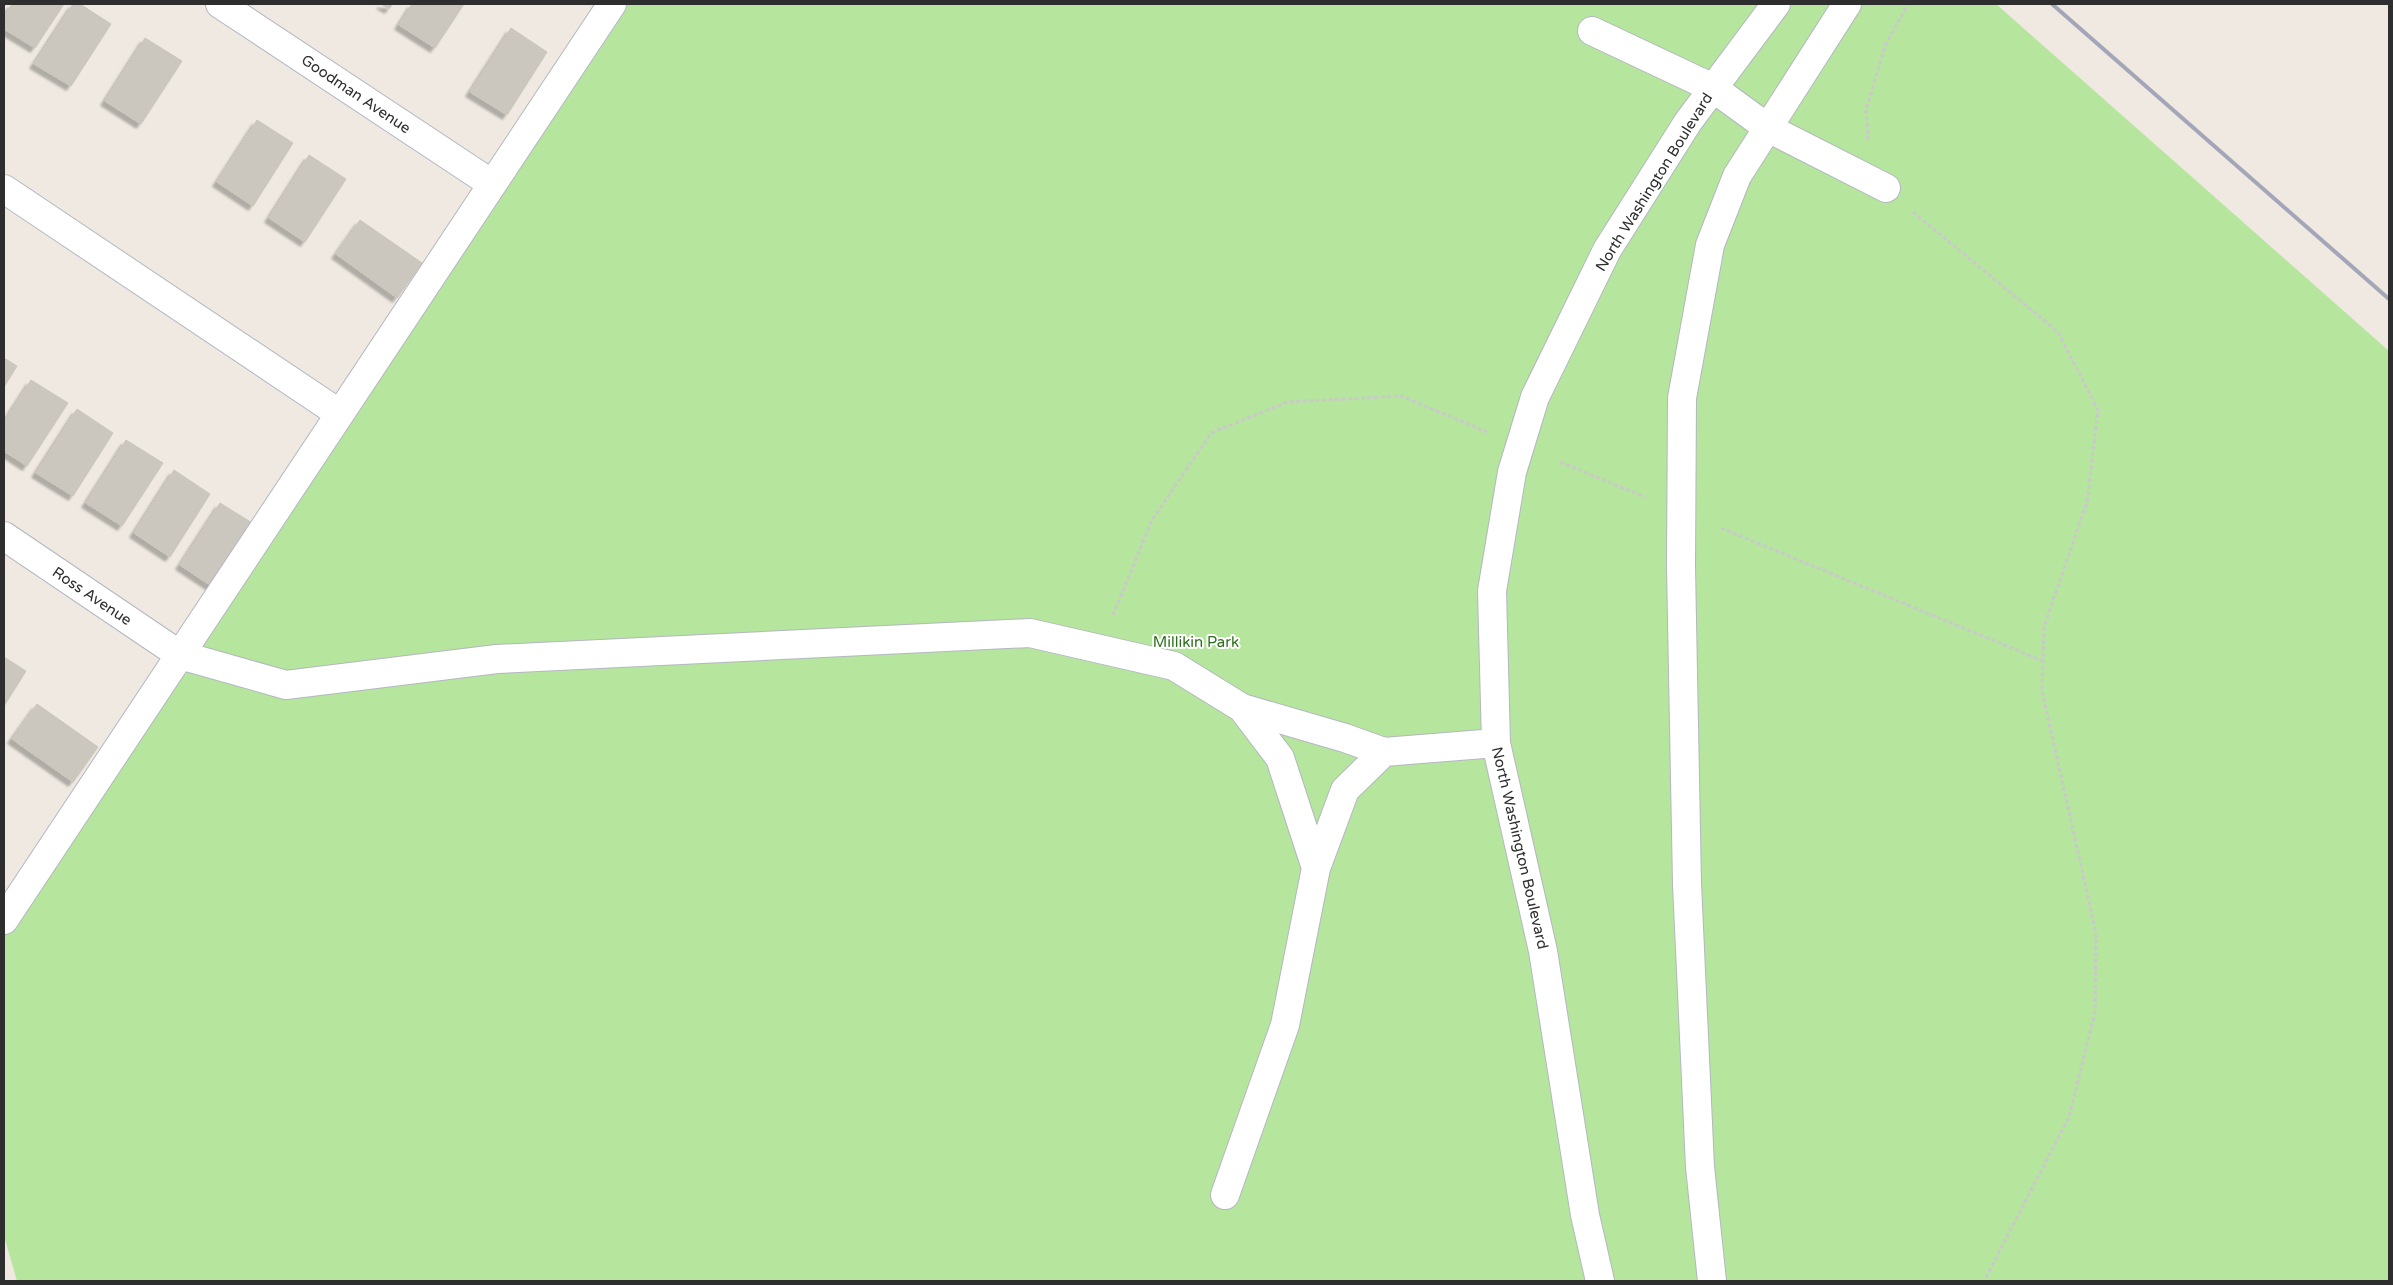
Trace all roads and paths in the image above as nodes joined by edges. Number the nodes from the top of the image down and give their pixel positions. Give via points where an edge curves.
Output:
1 (220, 4) edge
2 (612, 4) edge
3 (1776, 4) edge
4 (1847, 4) edge
5 (1908, 4) edge
6 (1592, 31) dead end
7 (1713, 88) junction
8 (1768, 128) junction
9 (492, 184) junction
10 (1886, 188) junction
11 (4, 189) edge
12 (340, 414) junction
13 (1487, 432) dead end
14 (1560, 462) dead end
15 (1648, 498) dead end
16 (1721, 528) dead end
17 (4, 536) edge
18 (1099, 649) junction
19 (180, 655) junction
20 (2043, 661) junction
21 (1242, 708) junction
22 (1496, 743) junction
23 (1384, 752) junction
24 (1316, 868) junction
25 (4, 920) edge
26 (1225, 1195) dead end
27 (1600, 1281) edge
28 (1712, 1281) edge
29 (1984, 1281) edge

1 - 9 street, Goodman Avenue
2 - 9 street
3 - 7 street, North Washington Boulevard
4 - 8 street
5 - 10 path via 1885,46 1866,110 1870,160
6 - 7 street
7 - 8 street
7 - 22 street, North Washington Boulevard via 1607,250 1535,396 1512,472 1492,591
8 - 10 street
8 - 28 street via 1737,176 1710,245 1682,398 1681,566 1687,884 1700,1167
9 - 12 street
10 - 20 path via 2058,332 2098,410 2087,502 2044,627
11 - 12 street
12 - 19 street
13 - 18 path via 1401,396 1287,402 1211,433 1152,520
14 - 15 path
16 - 20 path
17 - 19 street, Ross Avenue
18 - 19 street, Ross Avenue via 1030,633 497,659 286,684
18 - 21 street, Ross Avenue via 1174,666
19 - 25 street
20 - 29 path via 2042,691 2096,933 2095,1012 2069,1117
21 - 23 street
21 - 24 street via 1280,758
22 - 23 street
22 - 27 street, North Washington Boulevard via 1543,951 1585,1215
23 - 24 street via 1345,790
24 - 26 street via 1285,1025

